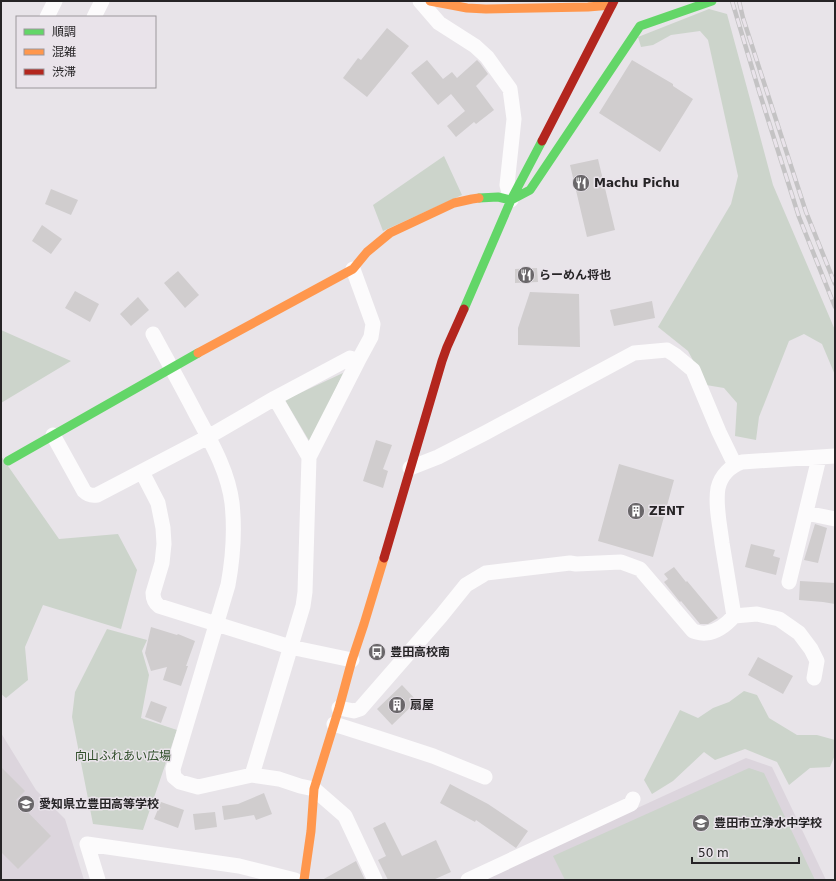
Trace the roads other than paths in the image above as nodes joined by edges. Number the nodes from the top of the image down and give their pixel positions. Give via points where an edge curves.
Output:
1 (55, 1) edge
2 (102, 1) edge
3 (420, 1) edge
4 (430, 1) edge
5 (712, 1) edge
6 (613, 3) edge
7 (48, 16) edge
8 (94, 16) edge
9 (511, 200) junction
10 (353, 269) junction
11 (153, 334) dead end
12 (358, 361) junction
13 (172, 367) junction
14 (275, 398) junction
15 (53, 435) junction
16 (208, 437) junction
17 (835, 456) edge
18 (309, 457) junction
19 (819, 458) junction
20 (8, 461) dead end
21 (735, 465) junction
22 (410, 468) junction
23 (142, 472) junction
24 (806, 513) junction
25 (835, 519) edge
26 (789, 582) dead end
27 (734, 616) junction
28 (217, 624) junction
29 (290, 647) junction
30 (352, 660) junction
31 (814, 678) dead end
32 (339, 708) junction
33 (334, 724) junction
34 (252, 775) junction
35 (485, 777) dead end
36 (314, 789) junction
37 (633, 799) dead end
38 (98, 880) edge
39 (295, 880) edge
40 (304, 880) edge
41 (375, 880) edge
42 (468, 880) edge

1 - 7 street
2 - 8 street
3 - 9 street via 439,23 475,46 487,57 510,89 514,119 507,185
4 - 6 street via 486,9 588,7
5 - 9 street via 640,26 530,190
6 - 9 street
9 - 10 street via 498,197 472,199 454,204 390,234 367,252
9 - 22 street via 442,361
10 - 12 street via 373,324 371,337
10 - 13 street
11 - 13 street
12 - 14 street via 350,358
12 - 18 street
13 - 15 street
13 - 16 street
14 - 16 street
14 - 18 street
15 - 20 street
15 - 23 street via 87,494 99,494
16 - 23 street
16 - 28 street via 224,473 232,502 234,536 228,585
17 - 19 street
18 - 29 street via 305,592
19 - 21 street via 742,462
19 - 24 street
21 - 22 street via 693,370 667,350 634,353 486,433
21 - 27 street via 720,482 717,510
22 - 30 street
23 - 28 street via 158,502 163,528 162,563 153,593 154,600 159,606
24 - 25 street
24 - 26 street
27 - 31 street via 757,614 779,619 799,633 817,661
27 - 32 street via 724,626 705,634 693,631 640,569 621,562 570,563 486,573 466,585 360,709 354,711
28 - 29 street
28 - 34 street via 173,773 180,782 198,787
29 - 30 street
29 - 34 street
30 - 32 street
32 - 33 street
33 - 35 street via 433,756
33 - 36 street
34 - 36 street via 279,779
36 - 40 street
36 - 41 street via 345,816
37 - 42 street via 630,804
38 - 39 street via 87,844 239,866

